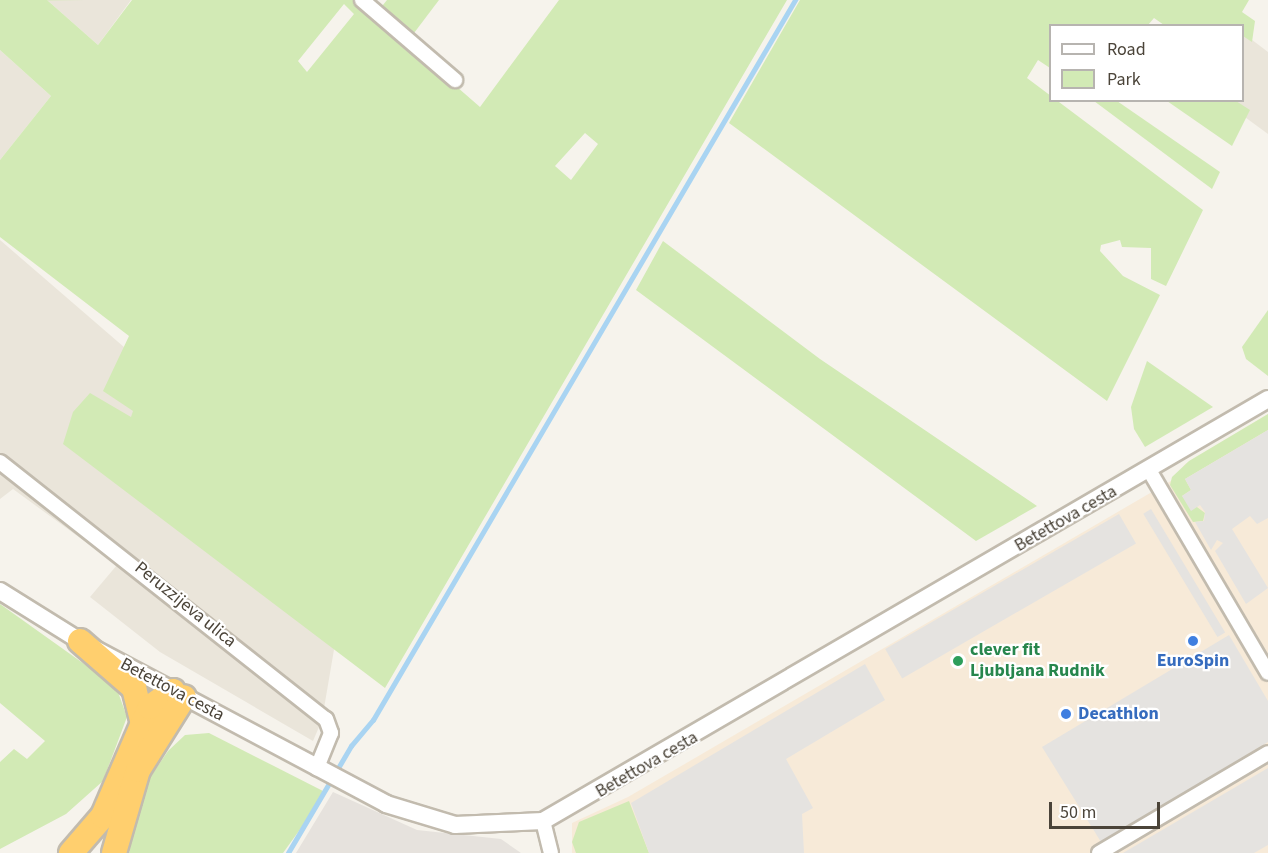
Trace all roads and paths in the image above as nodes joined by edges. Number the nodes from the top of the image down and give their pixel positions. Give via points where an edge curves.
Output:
1 (362, 0) edge
2 (454, 80) dead end
3 (1268, 399) edge
4 (0, 462) edge
5 (1149, 470) junction
6 (0, 591) edge
7 (80, 641) junction
8 (1268, 673) edge
9 (179, 694) junction
10 (142, 725) junction
11 (1268, 753) edge
12 (321, 770) junction
13 (543, 821) junction
14 (70, 853) edge
15 (114, 853) edge
16 (551, 853) edge
17 (1099, 853) edge

1 - 2 street
3 - 5 street, Betettova cesta
4 - 12 street, Peruzzijeva ulica via 326,719 332,733
5 - 8 street
5 - 13 street, Betettova cesta
6 - 7 street, Betettova cesta
7 - 9 street, Betettova cesta
7 - 10 highway via 134,688
9 - 10 highway via 156,700
9 - 12 street, Betettova cesta
9 - 15 highway via 138,770
10 - 14 highway via 103,816
11 - 17 street
12 - 13 street, Betettova cesta via 427,819 490,827
13 - 16 street

